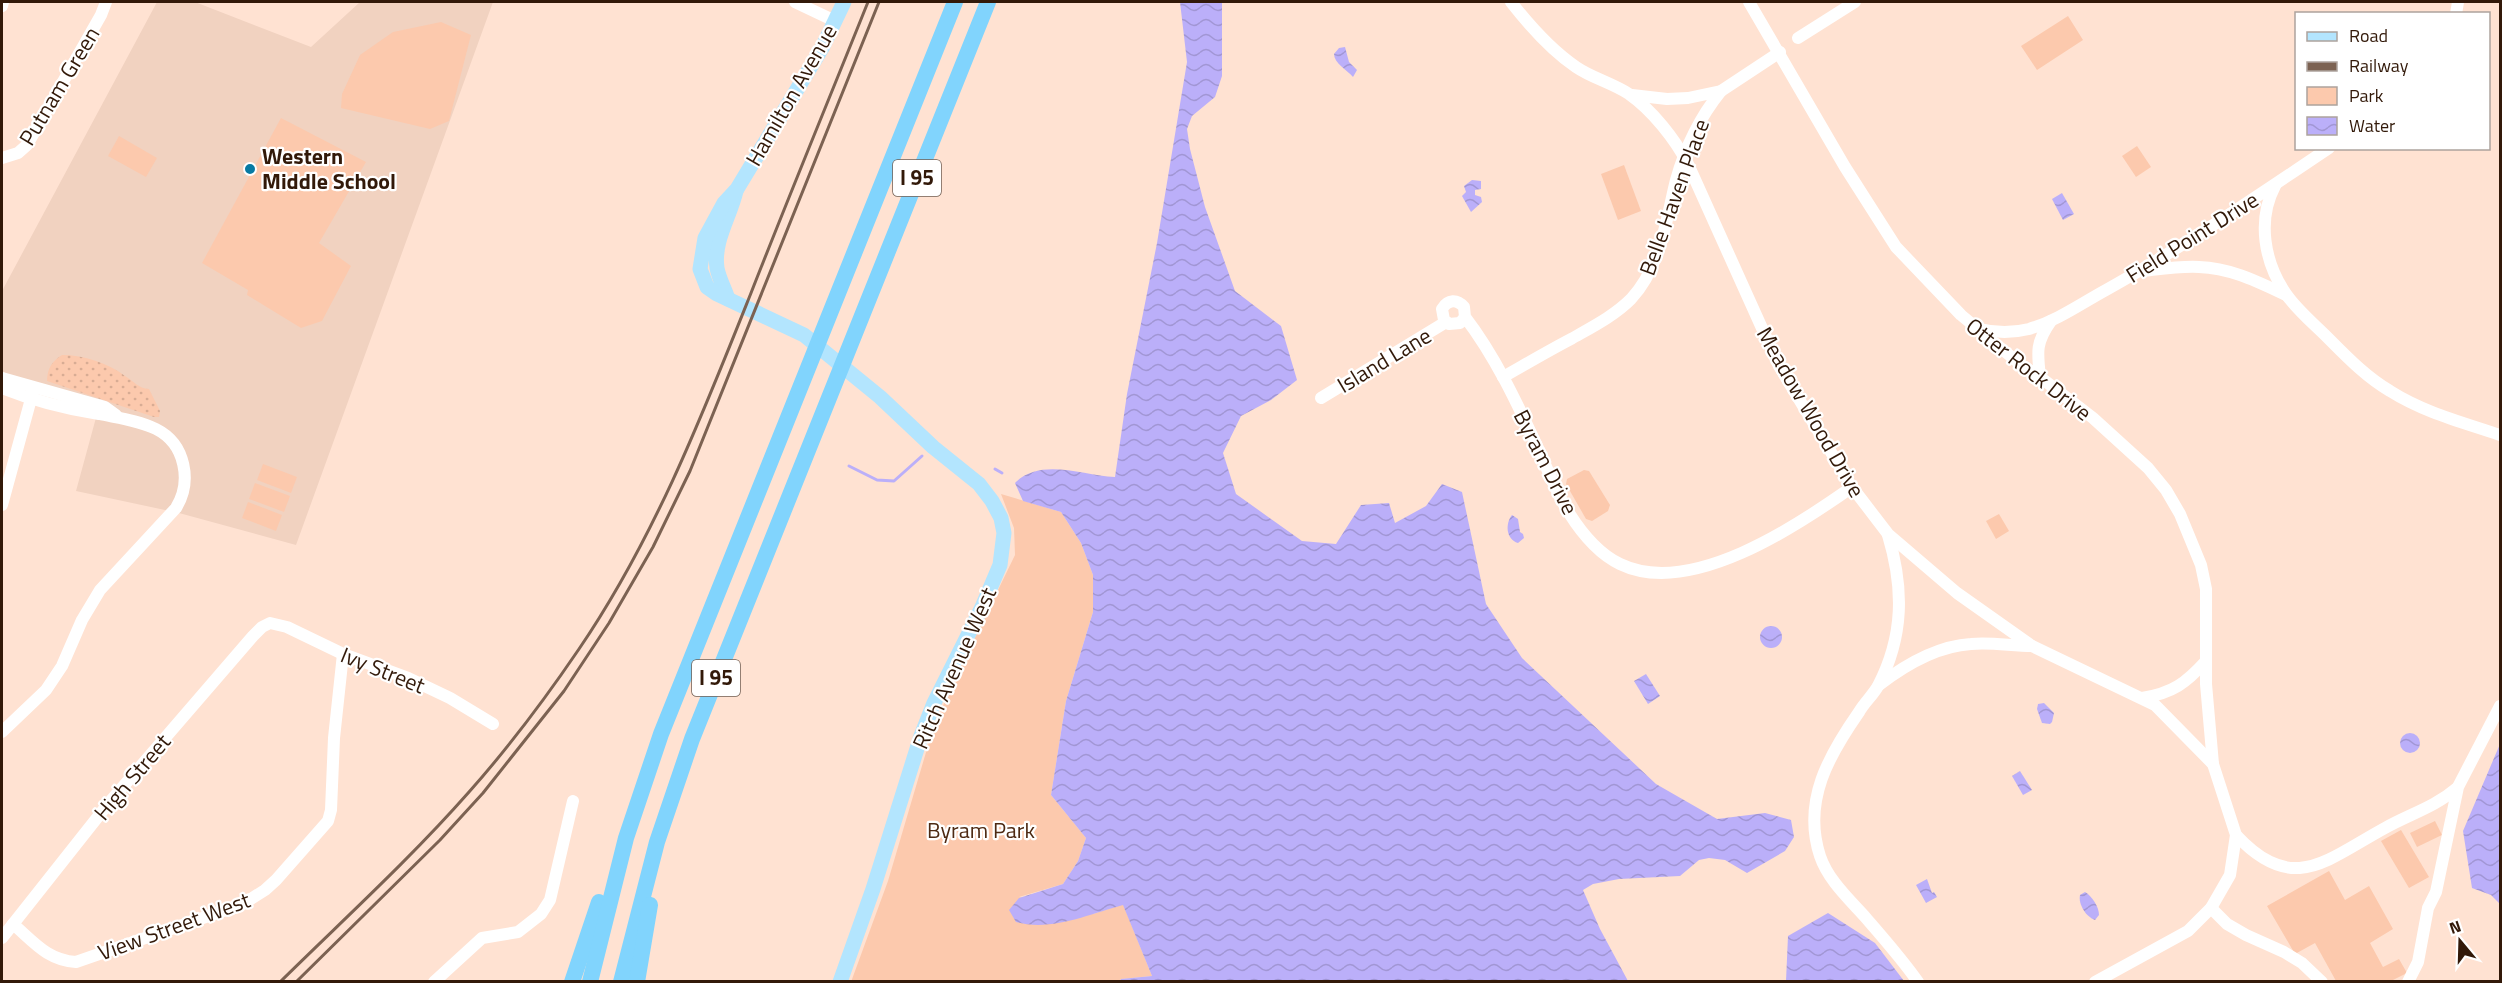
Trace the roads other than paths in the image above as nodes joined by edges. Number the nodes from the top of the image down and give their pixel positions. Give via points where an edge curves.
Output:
1 (3, 2) edge
2 (105, 2) edge
3 (795, 2) edge
4 (844, 2) edge
5 (955, 2) edge
6 (988, 2) edge
7 (1511, 2) edge
8 (1749, 2) edge
9 (1855, 2) edge
10 (2, 6) edge
11 (836, 21) junction
12 (1798, 38) dead end
13 (1780, 52) junction
14 (1721, 91) junction
15 (1629, 94) junction
16 (2326, 150) edge
17 (2, 158) edge
18 (1684, 158) junction
19 (2277, 184) junction
20 (2140, 271) junction
21 (2286, 295) junction
22 (1465, 317) junction
23 (2052, 320) junction
24 (1446, 322) junction
25 (1979, 329) junction
26 (2040, 376) junction
27 (1503, 377) junction
28 (2, 378) edge
29 (2, 388) edge
30 (32, 393) junction
31 (880, 397) joint
32 (1321, 398) dead end
33 (2500, 435) edge
34 (1852, 487) junction
35 (2, 505) edge
36 (1888, 534) junction
37 (270, 623) joint
38 (2032, 646) junction
39 (343, 654) junction
40 (2206, 661) junction
41 (1877, 686) junction
42 (2142, 698) junction
43 (2500, 706) edge
44 (493, 724) dead end
45 (2, 732) edge
46 (2213, 764) junction
47 (2458, 788) junction
48 (573, 801) dead end
49 (637, 803) junction
50 (668, 808) junction
51 (2236, 835) junction
52 (2211, 908) junction
53 (13, 924) junction
54 (2, 938) edge
55 (450, 967) junction
56 (434, 981) edge
57 (452, 981) edge
58 (572, 981) edge
59 (590, 981) edge
60 (621, 981) edge
61 (637, 981) edge
62 (840, 981) edge
63 (1918, 981) edge
64 (2095, 981) edge
65 (2322, 981) edge
66 (2408, 981) edge

1 - 10 street
2 - 17 street, Putnam Green via 27,145
3 - 11 street
4 - 11 main road, Hamilton Avenue
5 - 49 highway, I 95 via 674,700
6 - 50 highway, I 95 via 705,705
7 - 15 street, Meadow Wood Drive via 1576,67
8 - 13 street, Otter Rock Drive
9 - 12 street
11 - 31 main road, Hamilton Avenue via 737,189 714,219 699,261 707,287 804,335
13 - 14 street
13 - 25 street, Otter Rock Drive via 1896,247
14 - 15 street via 1667,99
14 - 18 street, Belle Haven Place via 1701,117
15 - 18 street, Meadow Wood Drive via 1648,111
16 - 19 street, Field Point Drive
18 - 27 street, Belle Haven Place via 1660,246 1633,297 1610,316
18 - 34 street, Meadow Wood Drive via 1779,366
19 - 20 street, Field Point Drive
19 - 21 street via 2268,199 2264,231 2271,262
20 - 21 street via 2219,269 2247,276
20 - 23 street, Field Point Drive
21 - 33 street via 2350,360 2389,391 2438,416
22 - 24 street via 1458,324
22 - 24 street, Byram Drive via 1464,307 1453,301 1442,309
22 - 27 street, Byram Drive
23 - 25 street, Field Point Drive via 2010,332
23 - 26 street via 2040,337
24 - 32 street, Island Lane
25 - 26 street, Otter Rock Drive
26 - 40 street, Otter Rock Drive via 2148,468 2180,514 2201,565 2206,590
27 - 34 street, Byram Drive via 1570,514 1605,555 1633,569 1665,572 1723,561 1768,540
28 - 30 street
29 - 30 street
30 - 35 street
30 - 45 street via 100,415 116,415 156,429 171,439 185,471 183,494 176,508 100,590 46,690
31 - 62 main road, Ritch Avenue West via 979,484 1001,518 1004,547 983,605 921,736
34 - 36 street, Meadow Wood Drive
36 - 38 street, Meadow Wood Drive via 1958,593
36 - 41 street via 1899,576 1899,622
37 - 39 street, Ivy Street
37 - 53 street, High Street via 253,636 108,804
38 - 41 street via 1953,646 1896,671
38 - 42 street, Meadow Wood Drive
39 - 44 street, Ivy Street via 408,678
39 - 53 street, View Street West via 328,821 265,890 243,904 76,962 50,956
40 - 42 street via 2170,692
40 - 46 street, Otter Rock Drive
41 - 63 street via 1832,752 1817,792 1814,823 1820,857 1830,875
42 - 46 street, Meadow Wood Drive via 2174,722
43 - 47 street
46 - 51 street
47 - 51 street via 2431,808 2312,867 2288,868 2270,863 2253,853
47 - 66 street via 2418,962
48 - 55 street via 552,894 541,914 518,932 482,938
49 - 58 highway
49 - 59 highway, I 95
50 - 60 highway, I 95
50 - 61 highway
51 - 52 street via 2230,875
52 - 64 street via 2188,931
52 - 65 street via 2236,929 2302,963
53 - 54 street, High Street
55 - 56 street
55 - 57 street

